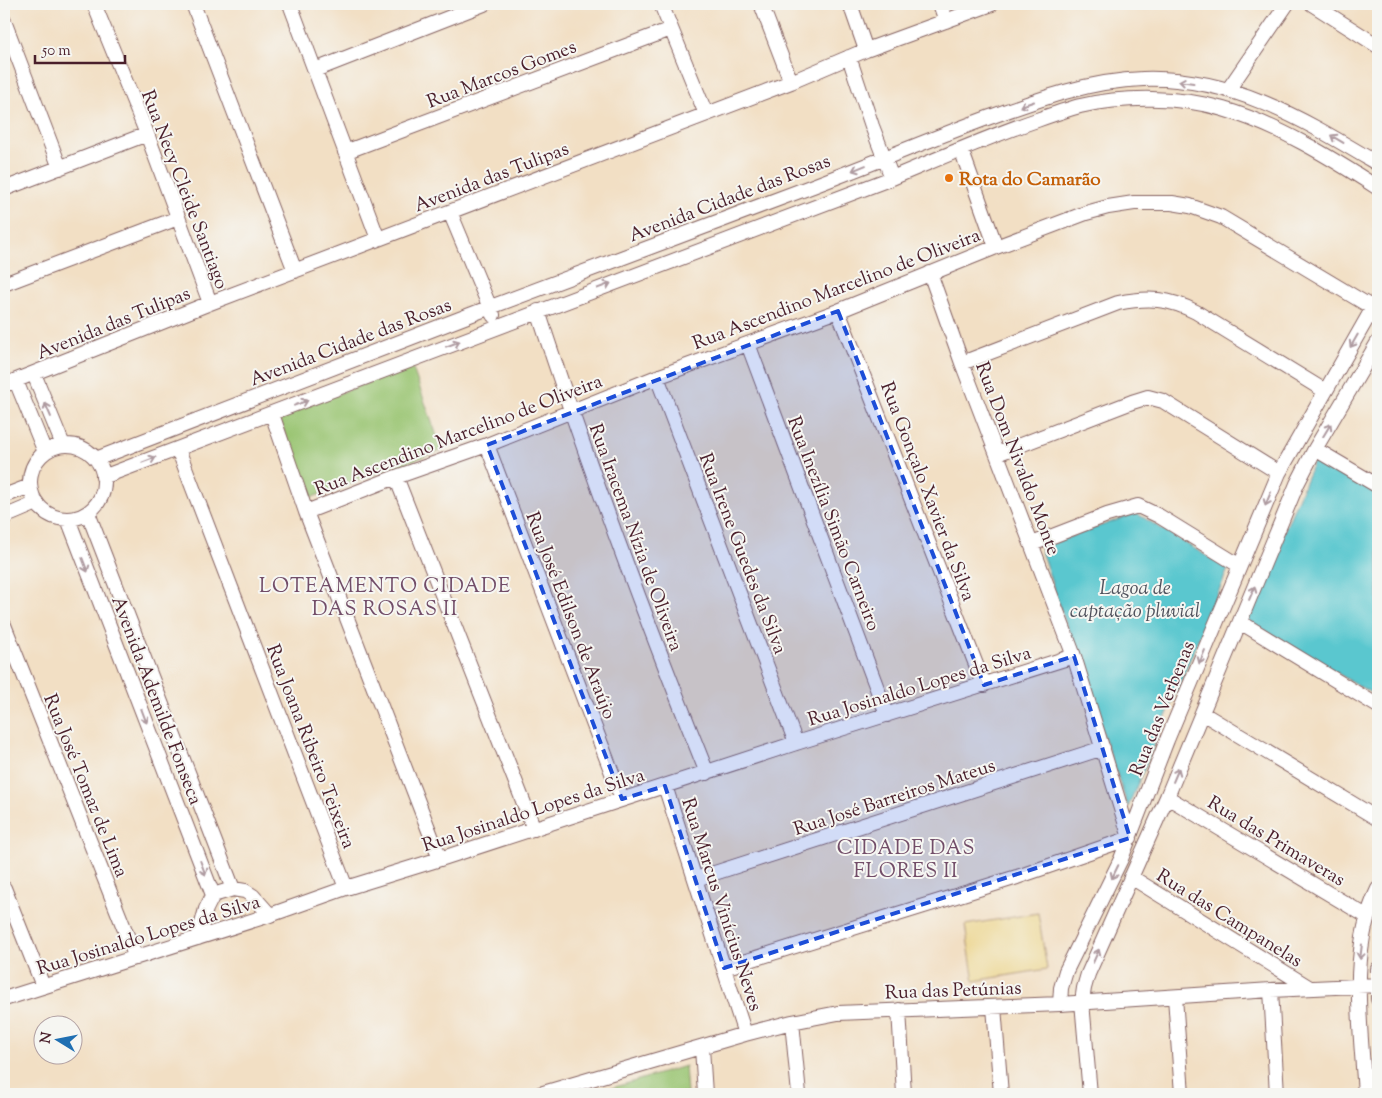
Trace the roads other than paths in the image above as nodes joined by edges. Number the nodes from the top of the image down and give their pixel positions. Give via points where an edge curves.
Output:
1 (193, 4) edge
2 (290, 4) edge
3 (661, 4) edge
4 (761, 4) edge
5 (850, 4) edge
6 (940, 4) edge
7 (992, 4) edge
8 (1287, 4) edge
9 (1312, 4) edge
10 (97, 5) edge
11 (476, 5) edge
12 (4, 21) edge
13 (946, 21) junction
14 (671, 28) junction
15 (1378, 46) edge
16 (866, 50) junction
17 (849, 57) junction
18 (315, 70) junction
19 (791, 82) junction
20 (1228, 90) junction
21 (706, 114) junction
22 (147, 134) junction
23 (961, 149) junction
24 (345, 152) junction
25 (884, 158) junction
26 (1378, 164) edge
27 (60, 168) junction
28 (892, 178) junction
29 (1378, 188) edge
30 (4, 189) edge
31 (450, 212) junction
32 (178, 218) junction
33 (378, 239) junction
34 (996, 247) junction
35 (295, 270) junction
36 (930, 274) junction
37 (4, 284) edge
38 (210, 303) junction
39 (1376, 303) edge
40 (490, 307) junction
41 (538, 311) junction
42 (838, 311) junction
43 (497, 327) junction
44 (1378, 342) edge
45 (748, 344) junction
46 (962, 363) junction
47 (34, 374) junction
48 (656, 377) junction
49 (10, 383) edge
50 (1325, 391) junction
51 (570, 411) junction
52 (272, 414) junction
53 (63, 445) junction
54 (487, 445) junction
55 (178, 449) junction
56 (1315, 449) junction
57 (45, 452) junction
58 (997, 454) junction
59 (96, 459) junction
60 (1279, 473) junction
61 (103, 477) junction
62 (396, 477) junction
63 (30, 486) junction
64 (1378, 486) edge
65 (4, 496) edge
66 (37, 503) junction
67 (306, 512) junction
68 (88, 513) junction
69 (4, 517) edge
70 (68, 519) junction
71 (1032, 544) junction
72 (1240, 566) junction
73 (1240, 622) junction
74 (4, 625) edge
75 (1074, 656) junction
76 (984, 685) junction
77 (1378, 705) edge
78 (1202, 713) junction
79 (887, 715) junction
80 (796, 743) junction
81 (1103, 748) junction
82 (707, 773) junction
83 (665, 786) junction
84 (1167, 797) junction
85 (622, 799) junction
86 (1378, 819) edge
87 (534, 828) junction
88 (1130, 838) junction
89 (1146, 845) junction
90 (440, 859) junction
91 (1131, 877) junction
92 (696, 879) junction
93 (4, 888) edge
94 (233, 888) junction
95 (346, 888) junction
96 (1378, 889) edge
97 (214, 895) junction
98 (270, 915) junction
99 (1368, 916) junction
100 (198, 938) junction
101 (136, 958) junction
102 (724, 968) junction
103 (1378, 969) edge
104 (43, 986) junction
105 (1359, 986) junction
106 (1310, 988) junction
107 (1271, 990) junction
108 (1378, 990) edge
109 (1175, 997) junction
110 (4, 999) edge
111 (1082, 1002) junction
112 (1060, 1004) junction
113 (994, 1007) junction
114 (899, 1010) junction
115 (792, 1022) junction
116 (746, 1034) junction
117 (702, 1048) junction
118 (540, 1094) edge
119 (705, 1094) edge
120 (798, 1094) edge
121 (904, 1094) edge
122 (1001, 1094) edge
123 (1090, 1094) edge
124 (1182, 1094) edge
125 (1276, 1094) edge
126 (1365, 1094) edge

1 - 35 street
2 - 18 street
3 - 14 street
4 - 19 street
5 - 16 street
6 - 13 street
7 - 13 street, Avenida das Tulipas
8 - 20 street
9 - 15 street
10 - 22 street, Rua Necy Cleide Santiago
11 - 18 street
12 - 27 street
13 - 16 street, Avenida das Tulipas
14 - 21 street
14 - 24 street, Rua Marcos Gomes
16 - 17 street, Avenida das Tulipas
17 - 19 street, Avenida das Tulipas
17 - 25 street
18 - 24 street
19 - 21 street, Avenida das Tulipas
20 -> 25 street, Avenida Cidade das Rosas via 1167,79 1089,84 1020,106
26 -> 20 street, Avenida Cidade das Rosas via 1288,112
21 - 31 street, Avenida das Tulipas
22 - 27 street
22 - 32 street, Rua Necy Cleide Santiago
23 - 28 street, Avenida Cidade das Rosas
23 - 29 street, Avenida Cidade das Rosas via 1080,106 1128,100 1177,101 1221,108 1268,126
23 - 34 street
24 - 33 street
25 - 28 street
25 -> 40 street, Avenida Cidade das Rosas
27 - 30 street
41 -> 28 street, Avenida Cidade das Rosas
31 - 33 street, Avenida das Tulipas
31 - 40 street
32 - 37 street
32 - 38 street, Rua Necy Cleide Santiago
33 - 35 street, Avenida das Tulipas
34 - 36 street, Rua Ascendino Marcelino de Oliveira
34 - 39 street, Rua Ascendino Marcelino de Oliveira via 1108,207 1172,203 1221,217
35 - 38 street, Avenida das Tulipas
36 - 42 street, Rua Ascendino Marcelino de Oliveira
36 - 46 street, Rua Dom Nivaldo Monte
38 - 47 street, Avenida das Tulipas
39 -> 50 street, Rua das Verbenas
40 - 43 street
40 - 59 street, Avenida Cidade das Rosas
41 - 43 street, Avenida Cidade das Rosas
41 - 51 street, Rua Iracema Nízia de Oliveira
42 - 45 street, Rua Ascendino Marcelino de Oliveira
42 - 76 street, Rua Gonçalo Xavier da Silva
52 -> 43 street, Avenida Cidade das Rosas
56 -> 44 street, Rua das Verbenas
45 - 48 street, Rua Ascendino Marcelino de Oliveira
45 - 79 street, Rua Inezília Simão Carneiro
46 - 50 street via 1118,303 1155,299 1176,303 1196,312
46 - 58 street, Rua Dom Nivaldo Monte
47 - 49 street, Avenida das Tulipas
53 -> 47 street
48 - 51 street, Rua Ascendino Marcelino de Oliveira
48 - 80 street, Rua Irene Guedes da Silva
49 - 57 street
50 - 60 street, Rua das Verbenas
51 - 54 street, Rua Ascendino Marcelino de Oliveira
51 - 82 street, Rua Iracema Nízia de Oliveira
52 - 55 street, Avenida Cidade das Rosas
52 - 67 street
53 - 57 street
53 - 59 street via 81,448
54 - 62 street, Rua Ascendino Marcelino de Oliveira
54 - 85 street, Rua José Edilson de Araújo
61 -> 55 street, Avenida Cidade das Rosas
55 - 95 street, Rua Joana Ribeiro Teixeira
56 - 64 street
73 -> 56 street, Rua das Verbenas
57 - 63 street via 33,467
58 - 60 street via 1152,397
58 - 71 street, Rua Dom Nivaldo Monte
59 - 61 street
60 -> 72 street, Rua das Verbenas
61 - 68 street via 103,490
62 - 67 street, Rua Ascendino Marcelino de Oliveira
62 - 87 street
63 - 65 street
63 - 66 street
66 - 69 street
66 - 70 street via 50,515
67 - 90 street
68 - 70 street
68 - 94 street, Avenida Ademilde Fonseca
70 -> 97 street, Avenida Ademilde Fonseca
71 - 72 street via 1138,506
71 - 75 street, Rua Dom Nivaldo Monte
72 -> 88 street, Rua das Verbenas
73 - 77 street
73 - 78 street, Rua das Verbenas
74 - 101 street, Rua José Tomaz de Lima
75 - 76 street, Rua Josinaldo Lopes da Silva
75 - 81 street, Rua Dom Nivaldo Monte
76 - 79 street, Rua Josinaldo Lopes da Silva
84 -> 78 street, Rua das Verbenas
78 - 86 street
79 - 80 street, Rua Josinaldo Lopes da Silva
80 - 82 street, Rua Josinaldo Lopes da Silva
81 - 88 street, Rua Dom Nivaldo Monte
81 - 92 street, Rua José Barreiros Mateus
82 - 83 street, Rua Josinaldo Lopes da Silva
83 - 85 street, Rua Josinaldo Lopes da Silva
83 - 92 street, Rua Marcus Vinícius Neves
84 - 89 street, Rua das Verbenas
84 - 99 street, Rua das Primaveras
85 - 87 street, Rua Josinaldo Lopes da Silva
87 - 90 street, Rua Josinaldo Lopes da Silva
88 - 89 street
88 - 102 street via 1017,877
88 -> 112 street, Rua das Verbenas via 1066,971
89 - 91 street, Rua das Verbenas
90 - 95 street, Rua Josinaldo Lopes da Silva
91 - 106 street, Rua das Campanelas
111 -> 91 street, Rua das Verbenas via 1088,974
92 - 102 street, Rua Marcus Vinícius Neves
93 - 104 street
94 - 97 street
94 - 98 street via 253,896
95 - 98 street, Rua Josinaldo Lopes da Silva
96 - 99 street
97 - 100 street via 206,909
98 - 100 street, Rua Josinaldo Lopes da Silva
99 -> 105 street via 1361,949
100 - 101 street, Rua Josinaldo Lopes da Silva
101 - 104 street, Rua Josinaldo Lopes da Silva
102 - 116 street, Rua Marcus Vinícius Neves
103 - 108 street
104 - 110 street, Rua Josinaldo Lopes da Silva
105 - 106 street, Rua das Petúnias
105 - 108 street, Rua das Petúnias
105 - 126 street
106 - 107 street, Rua das Petúnias
107 - 109 street, Rua das Petúnias
107 - 125 street
109 - 111 street, Rua das Petúnias
109 - 124 street
111 - 112 street, Rua das Petúnias
111 - 123 street, Rua das Verbenas
112 - 113 street, Rua das Petúnias
113 - 114 street, Rua das Petúnias
113 - 122 street
114 - 115 street, Rua das Petúnias via 838,1013
114 - 121 street
115 - 116 street, Rua das Petúnias
115 - 120 street
116 - 117 street, Rua das Petúnias
117 - 118 street, Rua das Petúnias
117 - 119 street

